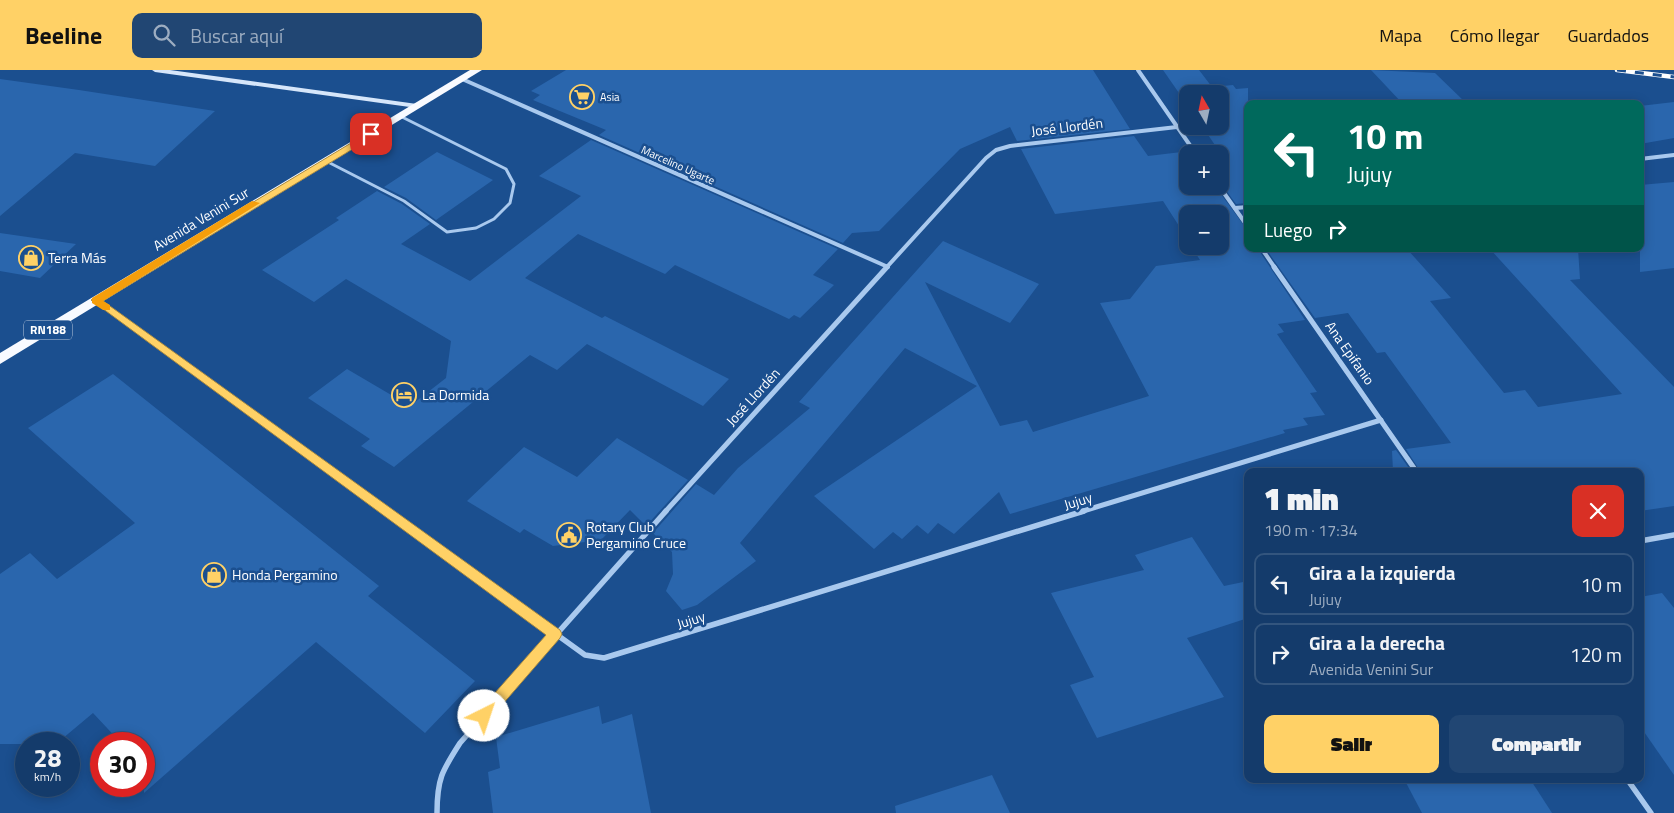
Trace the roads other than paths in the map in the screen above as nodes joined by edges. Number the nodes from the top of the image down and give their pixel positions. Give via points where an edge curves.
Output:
1 (155, 70) edge
2 (477, 70) edge
3 (1138, 70) edge
4 (462, 80) junction
5 (417, 106) junction
6 (400, 116) junction
7 (1177, 127) junction
8 (1190, 145) edge
9 (1674, 155) edge
10 (1644, 159) edge
11 (326, 161) junction
12 (1225, 195) edge
13 (1244, 207) edge
14 (1234, 208) junction
15 (1244, 222) edge
16 (1264, 252) edge
17 (888, 267) junction
18 (96, 300) junction
19 (0, 359) edge
20 (1381, 420) junction
21 (1414, 468) edge
22 (1674, 535) edge
23 (1644, 540) edge
24 (555, 634) junction
25 (1630, 783) edge
26 (437, 813) edge
27 (1651, 813) edge

1 - 5 main road
2 - 4 highway, RN188
3 - 7 street
4 - 5 highway, RN188
4 - 17 street, Marcelino Ugarte
5 - 6 highway, Avenida Venini Sur / RN188
6 - 11 highway, Avenida Venini Sur / RN188
6 - 11 lane via 506,169 514,184 510,203 494,218 476,228 447,232 404,201
7 - 8 street
7 - 17 street, José Llordén via 996,150
9 - 10 street
11 - 18 highway, Avenida Venini Sur / RN188
12 - 14 street
13 - 14 street
14 - 15 street
16 - 20 street, Ana Epifanio
17 - 24 street, José Llordén
18 - 19 highway, Avenida Venini Sur / RN188
18 - 24 street, Jujuy
20 - 21 street, Ana Epifanio
20 - 24 street, Jujuy via 604,658 585,655
22 - 23 street
24 - 26 street, José Llordén via 450,757 441,772
25 - 27 street

